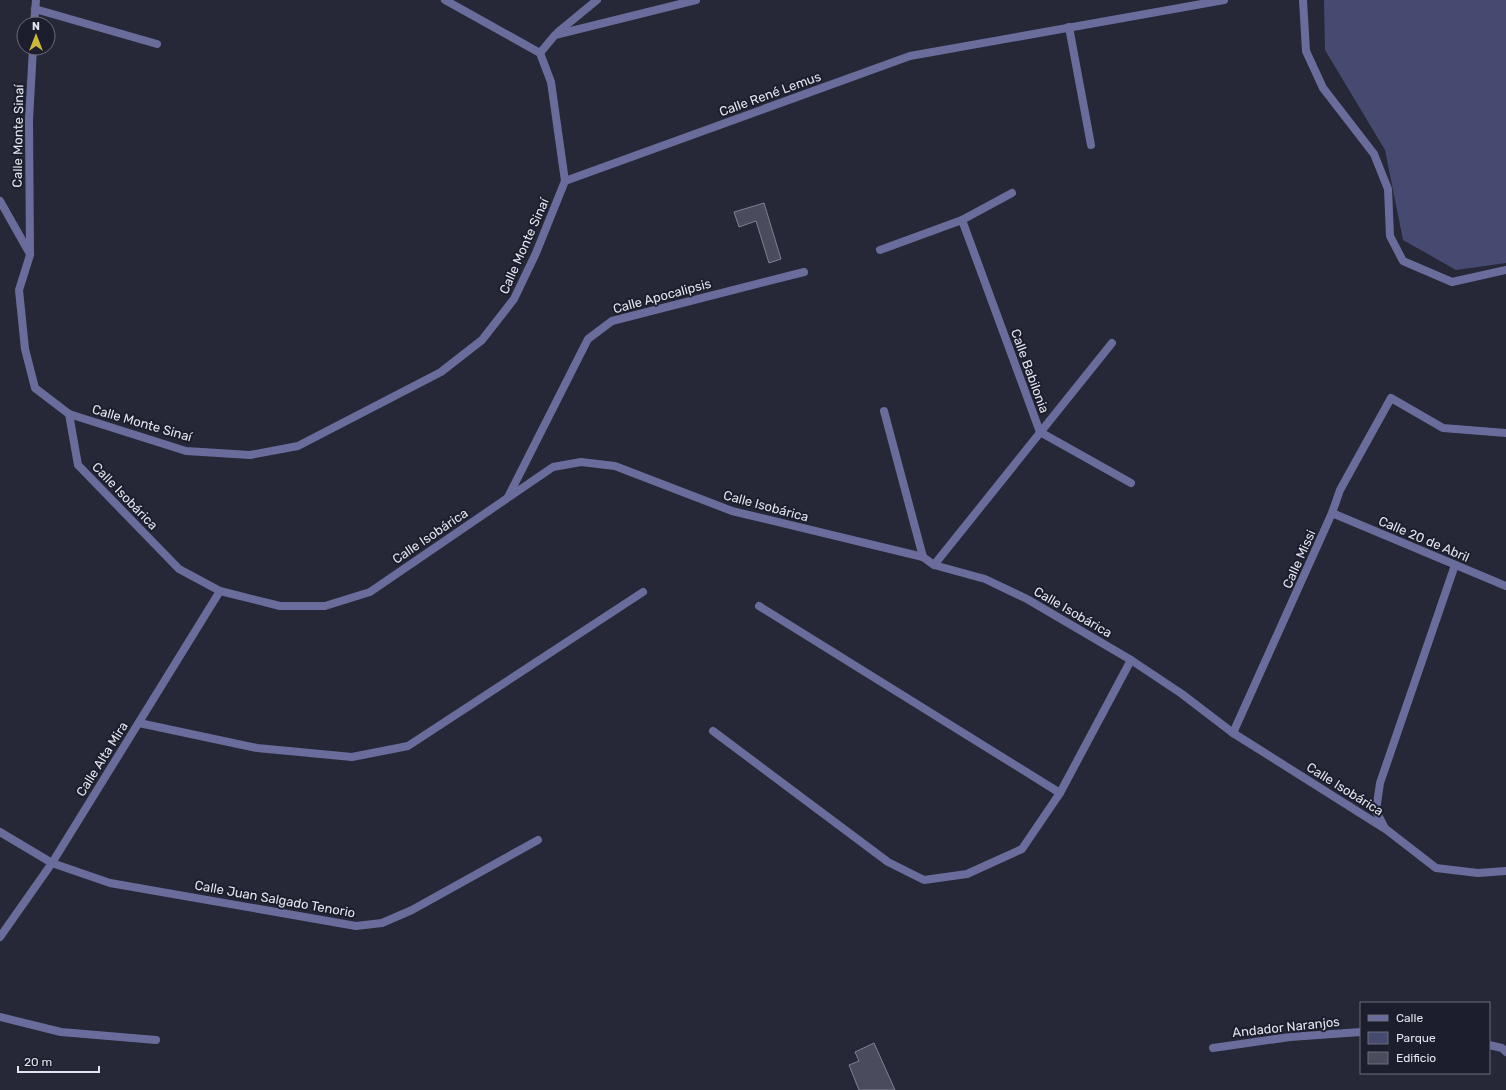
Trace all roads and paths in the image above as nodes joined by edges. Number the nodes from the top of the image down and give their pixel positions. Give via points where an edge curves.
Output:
1 (445, 0) edge
2 (597, 0) edge
3 (696, 0) edge
4 (1224, 0) edge
5 (1303, 0) edge
6 (36, 4) edge
7 (35, 16) edge
8 (1069, 27) junction
9 (555, 34) junction
10 (157, 44) dead end
11 (540, 53) junction
12 (32, 56) edge
13 (1091, 145) dead end
14 (565, 181) junction
15 (1012, 193) dead end
16 (0, 201) edge
17 (962, 220) junction
18 (880, 250) dead end
19 (30, 255) junction
20 (1506, 270) edge
21 (804, 272) dead end
22 (1112, 343) dead end
23 (884, 411) dead end
24 (70, 414) junction
25 (1040, 432) junction
26 (1506, 433) edge
27 (1131, 483) dead end
28 (508, 498) junction
29 (1332, 514) junction
30 (923, 557) junction
31 (934, 564) junction
32 (1455, 565) junction
33 (1506, 586) edge
34 (220, 591) junction
35 (643, 592) dead end
36 (759, 606) dead end
37 (1131, 660) junction
38 (139, 722) junction
39 (713, 731) dead end
40 (1234, 733) junction
41 (1060, 793) junction
42 (1387, 830) junction
43 (0, 832) edge
44 (538, 840) dead end
45 (52, 863) junction
46 (1506, 871) edge
47 (0, 937) edge
48 (0, 1017) edge
49 (1360, 1032) edge
50 (156, 1040) dead end
51 (1490, 1044) edge
52 (1213, 1048) dead end
53 (1506, 1052) edge

1 - 11 street
2 - 9 street
3 - 9 street
4 - 8 street, Calle René Lemus
5 - 20 street via 1306,51 1323,88 1374,154 1388,188 1390,236 1403,261 1452,282
6 - 7 street
6 - 10 street
8 - 13 street
8 - 14 street, Calle René Lemus via 910,56
9 - 11 street
11 - 14 street via 551,82
12 - 19 street, Calle Monte Sinaí via 28,120
14 - 24 street, Calle Monte Sinaí via 514,299 482,340 441,372 298,446 250,455 186,451
15 - 17 street
16 - 19 street
17 - 18 street
17 - 25 street, Calle Babilonia
19 - 24 street, Calle Monte Sinaí via 19,290 25,349 35,388
21 - 28 street, Calle Apocalipsis via 612,321 588,339
22 - 25 street
23 - 30 street
24 - 34 street, Calle Isobárica via 78,465 179,568
25 - 27 street, Calle Babilonia
25 - 31 street
26 - 29 street, Calle Missi via 1443,428 1391,398 1340,490
28 - 30 street, Calle Isobárica via 553,467 587,462 615,466 732,511
28 - 34 street, Calle Isobárica via 370,592 326,606 280,606
29 - 32 street, Calle 20 de Abril
29 - 40 street, Calle Missi
30 - 31 street, Calle Isobárica
31 - 37 street, Calle Isobárica via 985,579 1028,598
32 - 33 street, Calle 20 de Abril
32 - 42 street via 1380,782 1376,811
34 - 38 street, Calle Alta Mira
35 - 38 street via 408,746 352,757 257,748
36 - 41 street
37 - 40 street, Calle Isobárica
37 - 41 street
38 - 45 street, Calle Alta Mira
39 - 41 street via 888,862 924,880 967,874 1022,849
40 - 42 street, Calle Isobárica
42 - 46 street, Calle Isobárica via 1436,868 1478,873
43 - 45 street, Calle Juan Salgado Tenorio
44 - 45 street, Calle Juan Salgado Tenorio via 412,910 382,923 356,926 110,883
45 - 47 street, Calle Alta Mira
48 - 50 street via 61,1032
49 - 52 street, Andador Naranjos via 1290,1037
51 - 53 street

